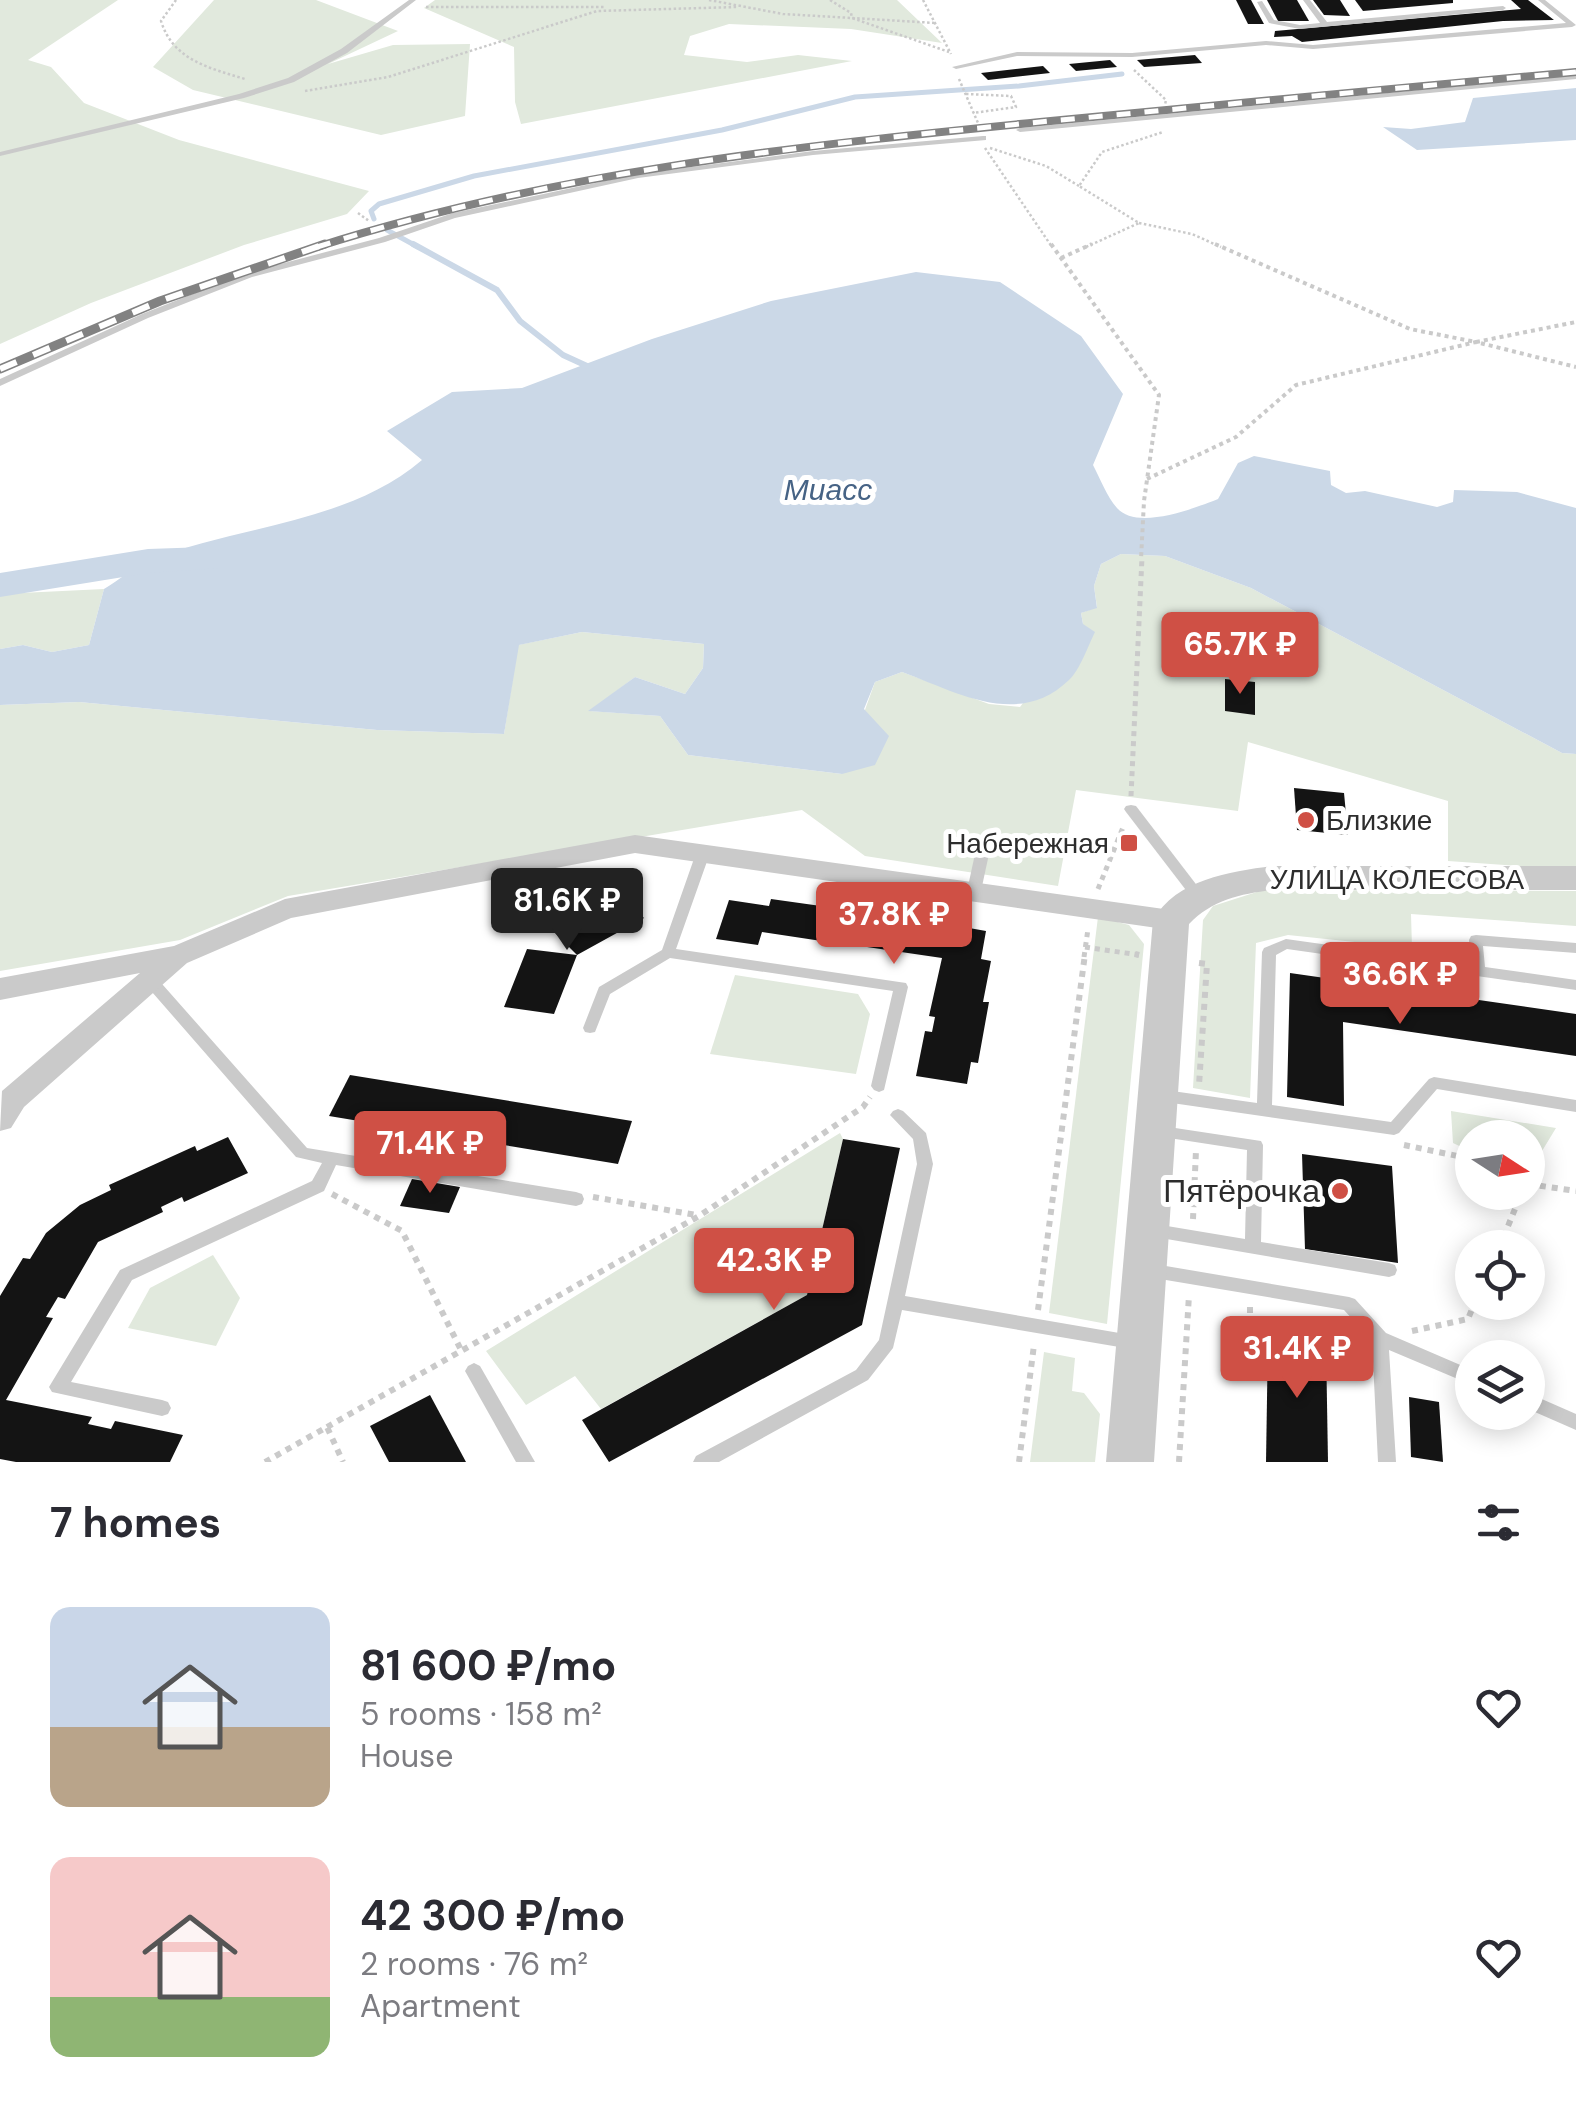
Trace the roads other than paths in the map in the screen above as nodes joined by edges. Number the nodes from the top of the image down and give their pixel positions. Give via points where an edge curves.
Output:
1 (413, 0) edge
2 (1306, 0) edge
3 (1540, 0) edge
4 (1260, 2) edge
5 (1504, 8) dead end
6 (1326, 24) junction
7 (1574, 25) edge
8 (956, 66) road end
9 (1576, 77) edge
10 (1020, 130) dead end
11 (984, 142) road end
12 (0, 154) edge
13 (0, 382) edge
14 (1130, 809) road end
15 (985, 840) dead end
16 (703, 853) junction
17 (1576, 878) edge
18 (974, 892) junction
19 (1184, 908) junction
20 (1576, 948) edge
21 (668, 953) junction
22 (180, 955) junction
23 (1478, 969) junction
24 (150, 980) junction
25 (1576, 985) edge
26 (0, 989) edge
27 (590, 1028) dead end
28 (879, 1086) road end
29 (1576, 1106) edge
30 (1264, 1110) junction
31 (1156, 1114) junction
32 (898, 1115) dead end
33 (0, 1119) edge
34 (332, 1158) junction
35 (576, 1200) dead end
36 (1253, 1248) junction
37 (1146, 1250) junction
38 (1390, 1270) dead end
39 (897, 1302) junction
40 (1380, 1338) junction
41 (1139, 1343) junction
42 (474, 1371) road end
43 (1455, 1371) edge
44 (162, 1408) dead end
45 (1545, 1409) edge
46 (1576, 1422) edge
47 (526, 1462) edge
48 (702, 1462) edge
49 (1130, 1462) edge
50 (1387, 1462) edge

1 - 12 lane via 292,80
2 - 6 lane
3 - 7 lane
4 - 6 lane via 1271,22
5 - 6 lane
7 - 8 lane via 1314,46 1017,54
9 - 10 lane
11 - 13 lane via 923,140 638,176 453,216 249,276
14 - 19 lane
15 - 18 lane
16 - 18 street
16 - 21 lane
16 - 22 street via 635,844 284,909
17 - 19 street, УЛИЦА КОЛЕСОВА via 1272,878 1235,883
18 - 19 street via 1090,908
19 - 31 street
20 - 23 lane via 1476,940
21 - 27 lane via 604,991
21 - 28 lane via 901,988
22 - 24 street
22 - 26 street
23 - 25 lane
23 - 30 lane via 1286,944 1269,952
24 - 33 street via 14,1099
24 - 34 lane via 302,1152
29 - 30 lane via 1434,1083 1394,1129
30 - 31 lane
31 - 36 lane via 1256,1145
31 - 37 street
32 - 39 lane via 920,1137 925,1164
34 - 35 lane
34 - 44 lane via 318,1186 126,1275 58,1387
36 - 37 lane
36 - 38 lane
37 - 40 lane via 1250,1287 1349,1304
37 - 41 street
39 - 41 lane
39 - 48 lane via 887,1343 862,1375
40 - 43 lane
40 - 50 lane
41 - 49 street
42 - 47 lane
45 - 46 lane

